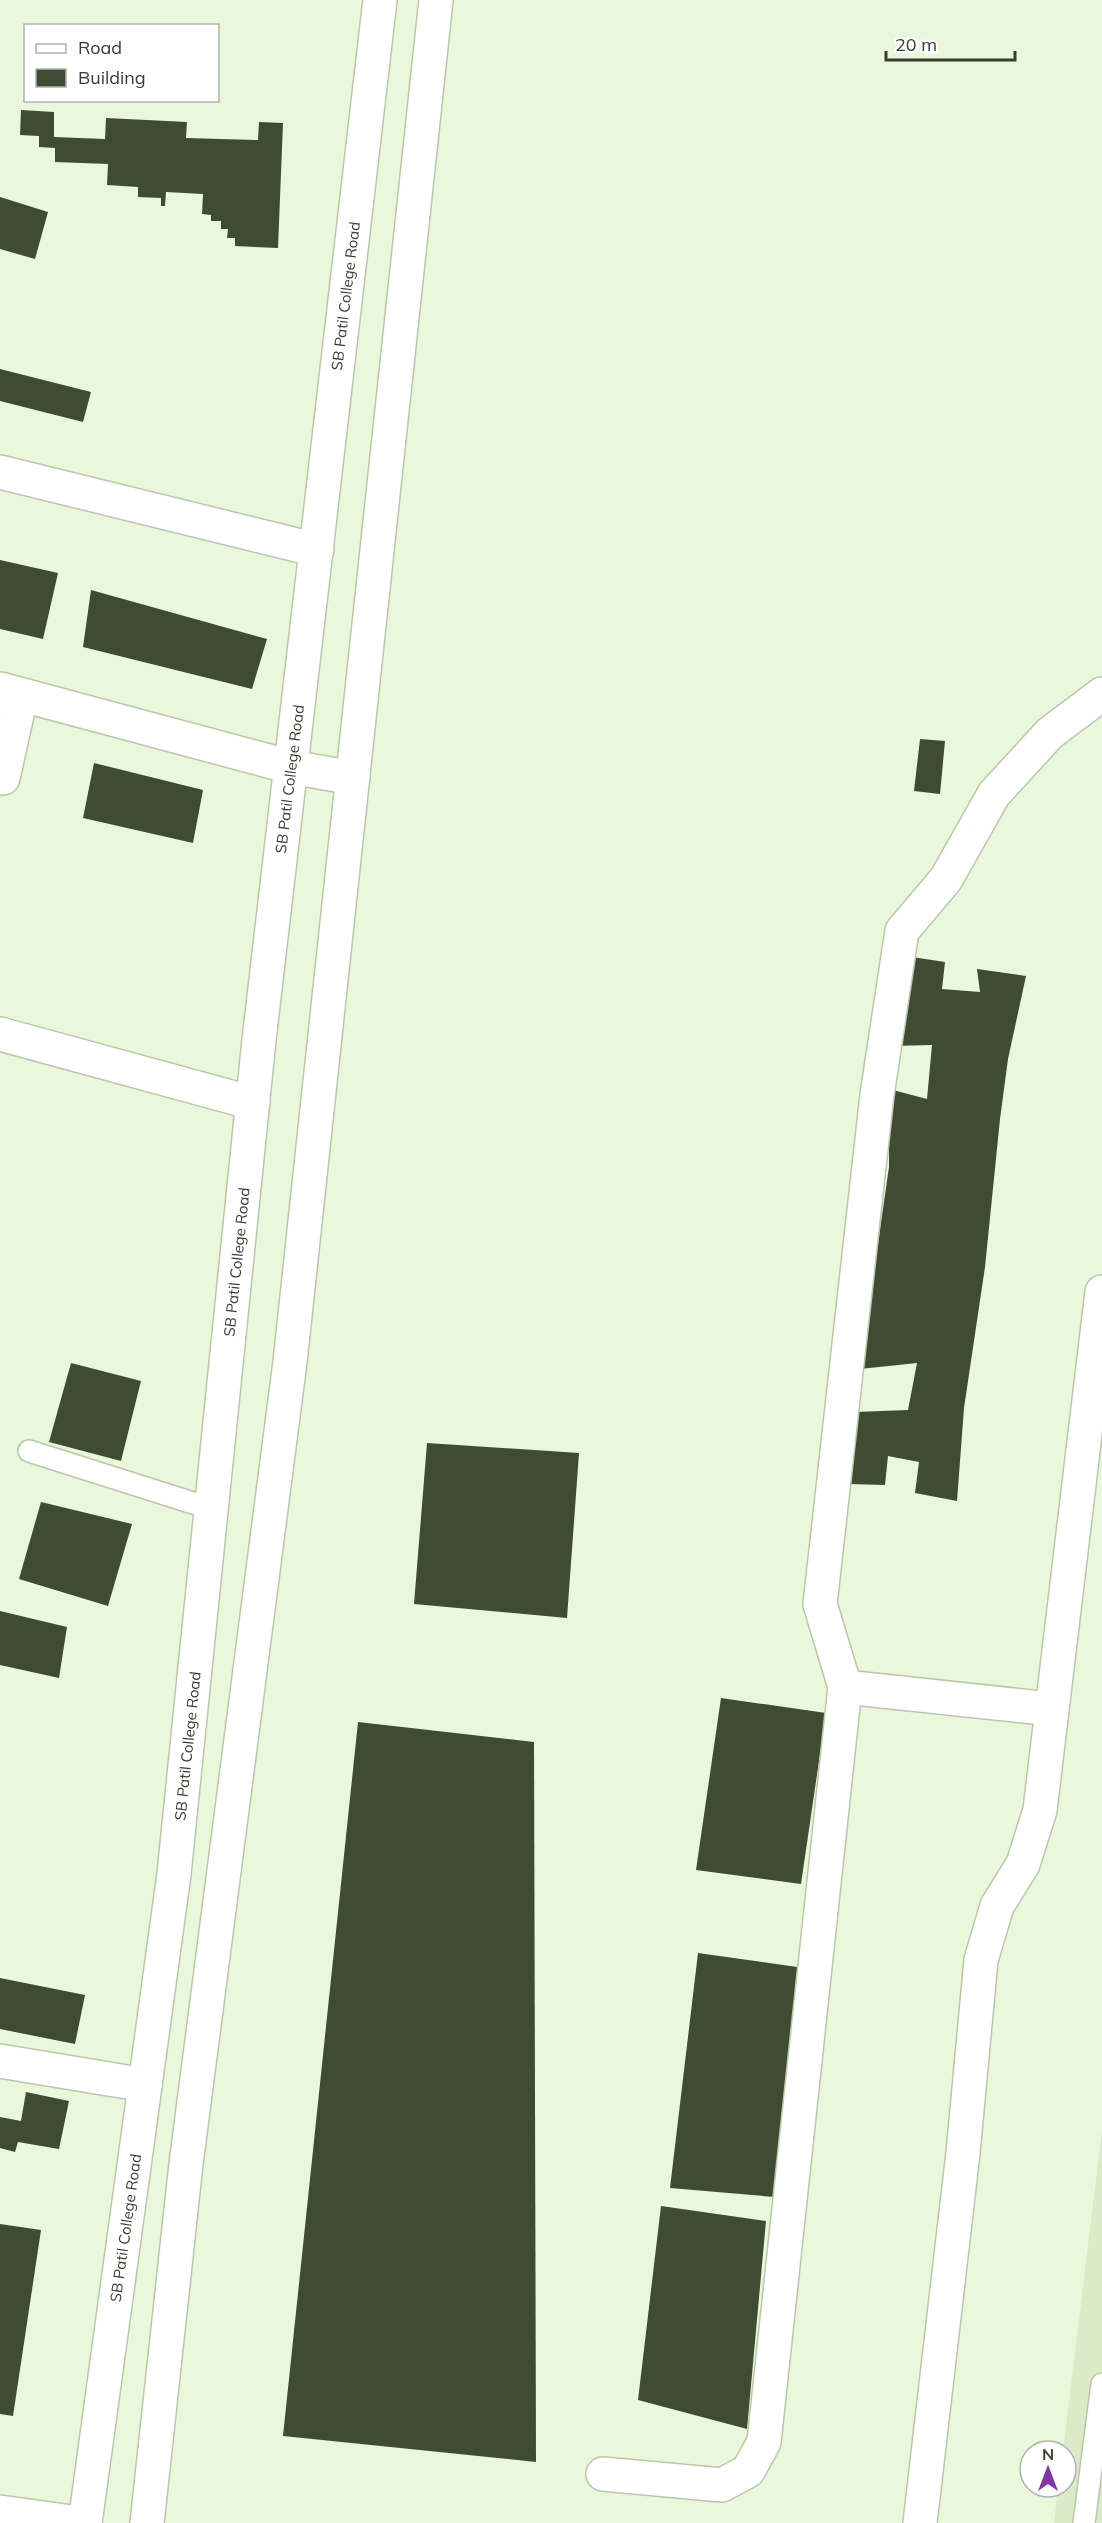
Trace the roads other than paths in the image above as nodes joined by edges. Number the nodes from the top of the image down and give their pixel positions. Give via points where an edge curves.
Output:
1 (380, 0) edge
2 (436, 0) edge
3 (0, 472) edge
4 (316, 550) junction
5 (4, 694) edge
6 (1102, 694) edge
7 (291, 767) junction
8 (0, 777) edge
9 (353, 778) junction
10 (0, 1034) edge
11 (253, 1103) junction
12 (1102, 1292) edge
13 (29, 1452) dead end
14 (212, 1509) junction
15 (844, 1688) junction
16 (1051, 1709) junction
17 (0, 2061) edge
18 (145, 2085) junction
19 (1102, 2384) edge
20 (603, 2474) dead end
21 (0, 2512) edge
22 (80, 2523) edge
23 (85, 2523) edge
24 (147, 2523) edge
25 (920, 2523) edge
26 (1084, 2523) edge

1 - 4 street, SB Patil College Road
2 - 9 street
3 - 4 street
4 - 7 street, SB Patil College Road
5 - 7 street
5 - 8 street via 20,701 3,778
6 - 15 street via 1050,733 994,794 946,879 902,931 877,1095 820,1604
7 - 9 street
7 - 11 street, SB Patil College Road
9 - 24 street via 290,1362 186,2164
10 - 11 street
11 - 14 street, SB Patil College Road
12 - 16 street
13 - 14 lane
14 - 18 street, SB Patil College Road via 174,1874
15 - 16 street
15 - 20 street via 764,2442 748,2471 722,2485
16 - 25 street via 1040,1810 1023,1864 997,1906 981,1960
17 - 18 street
18 - 23 street, SB Patil College Road
19 - 26 lane
21 - 22 street

